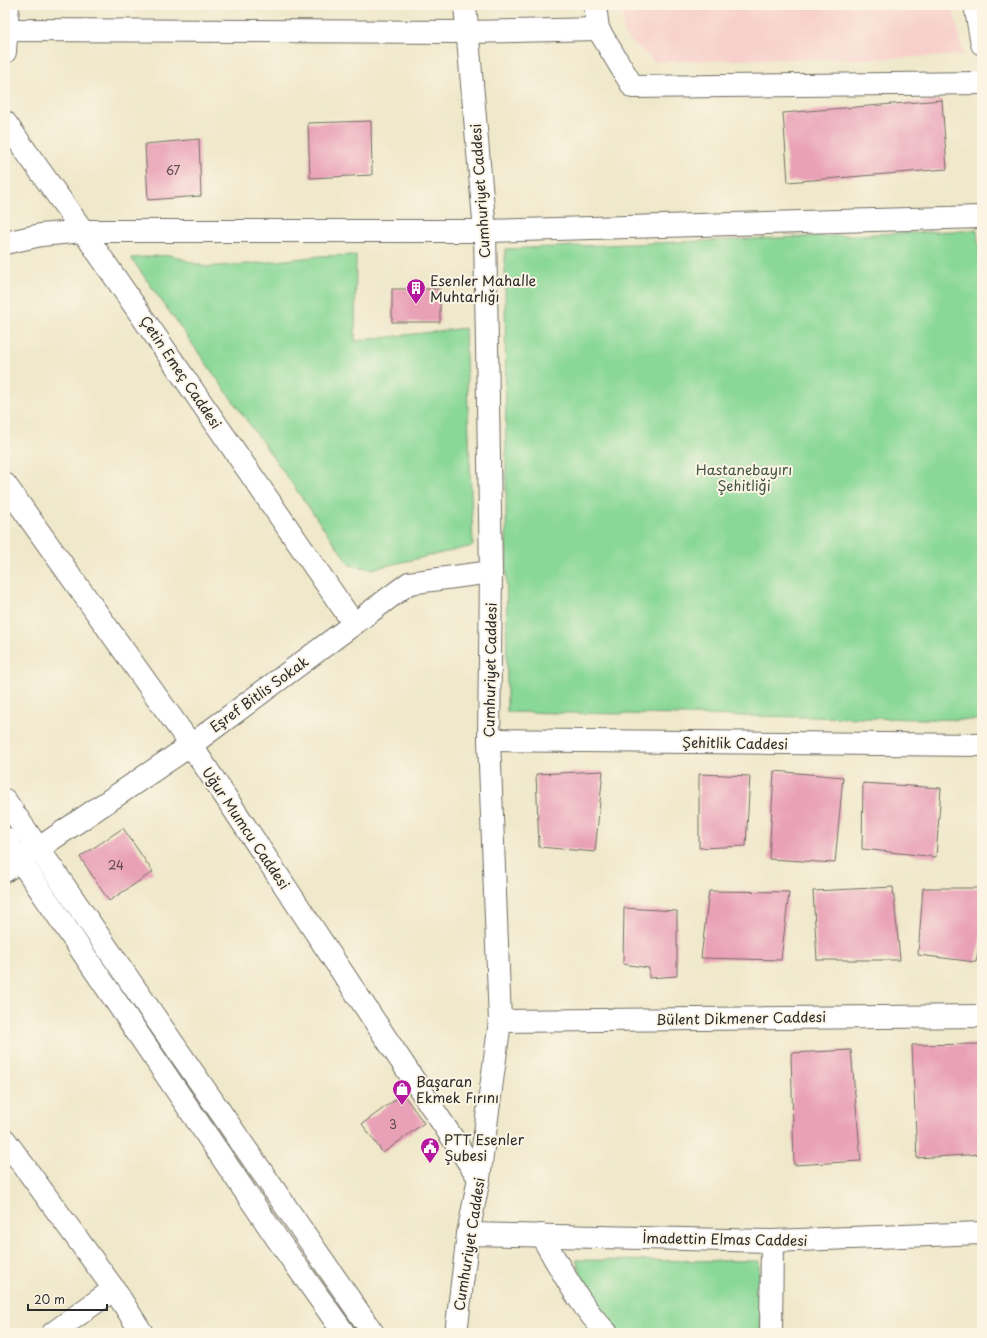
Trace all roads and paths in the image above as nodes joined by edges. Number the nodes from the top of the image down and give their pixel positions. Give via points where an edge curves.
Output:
1 (8, 5) edge
2 (465, 5) edge
3 (595, 5) edge
4 (978, 11) edge
5 (598, 28) junction
6 (6, 30) junction
7 (467, 32) junction
8 (982, 44) edge
9 (5, 52) edge
10 (982, 83) edge
11 (5, 122) edge
12 (982, 217) edge
13 (485, 230) junction
14 (83, 231) junction
15 (5, 243) edge
16 (5, 484) edge
17 (491, 572) junction
18 (354, 624) junction
19 (489, 740) junction
20 (191, 745) junction
21 (982, 745) edge
22 (5, 800) edge
23 (5, 838) edge
24 (39, 848) junction
25 (13, 865) edge
26 (982, 1016) edge
27 (500, 1021) junction
28 (6, 1144) edge
29 (479, 1178) junction
30 (982, 1233) edge
31 (468, 1234) junction
32 (541, 1235) junction
33 (772, 1241) junction
34 (114, 1289) junction
35 (53, 1333) edge
36 (142, 1333) edge
37 (344, 1333) edge
38 (372, 1333) edge
39 (456, 1333) edge
40 (608, 1333) edge
41 (771, 1333) edge

1 - 6 street
2 - 7 street, Cumhuriyet Caddesi
3 - 5 street
4 - 8 street
5 - 7 street
5 - 10 street via 633,87
6 - 7 street
6 - 9 street
7 - 13 street, Cumhuriyet Caddesi
11 - 14 street, Çetin Emeç Caddesi
12 - 13 street
13 - 14 street
13 - 17 street, Cumhuriyet Caddesi
14 - 15 street via 41,235
14 - 18 street, Çetin Emeç Caddesi
16 - 20 street, Uğur Mumcu Caddesi
17 - 18 street, Eşref Bitlis Sokak via 409,583
17 - 19 street, Cumhuriyet Caddesi
18 - 20 street, Eşref Bitlis Sokak
19 - 21 street, Şehitlik Caddesi
19 - 27 street, Cumhuriyet Caddesi
20 - 24 street, Eşref Bitlis Sokak
20 - 29 street, Uğur Mumcu Caddesi
22 - 24 street
23 - 25 street
24 - 25 street, Eşref Bitlis Sokak
24 - 38 street
25 - 37 street
26 - 27 street, Bülent Dikmener Caddesi
27 - 29 street, Cumhuriyet Caddesi
28 - 34 street
29 - 31 street, Cumhuriyet Caddesi
30 - 33 street, İmadettin Elmas Caddesi
31 - 32 street, İmadettin Elmas Caddesi
31 - 39 street, Cumhuriyet Caddesi
32 - 33 street, İmadettin Elmas Caddesi
32 - 40 street via 571,1288
33 - 41 street
34 - 35 street
34 - 36 street

